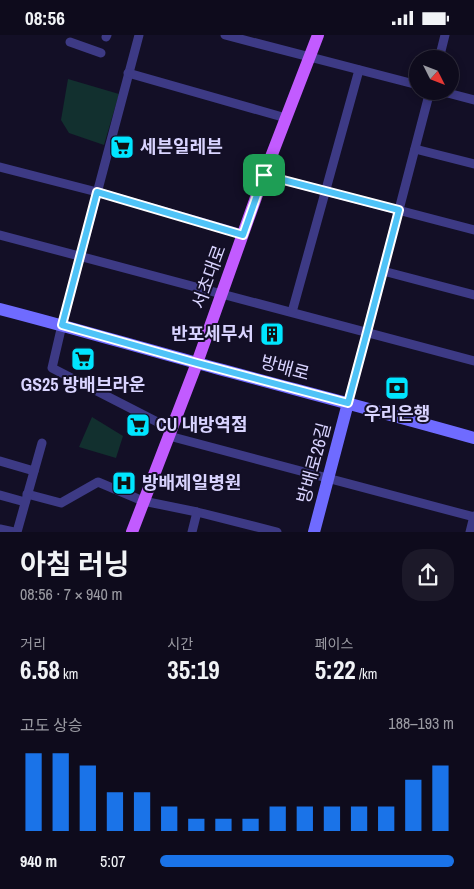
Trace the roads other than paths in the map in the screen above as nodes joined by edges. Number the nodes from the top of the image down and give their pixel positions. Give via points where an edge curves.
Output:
1 (138, 35) edge
2 (225, 35) edge
3 (318, 35) edge
4 (445, 35) edge
5 (70, 42) dead end
6 (441, 50) edge
7 (101, 53) dead end
8 (309, 57) junction
9 (359, 70) junction
10 (128, 73) junction
11 (409, 83) edge
12 (459, 96) edge
13 (428, 100) edge
14 (474, 100) edge
15 (286, 118) junction
16 (415, 149) junction
17 (474, 164) edge
18 (0, 167) edge
19 (264, 175) junction
20 (326, 191) junction
21 (97, 192) junction
22 (399, 210) junction
23 (474, 230) edge
24 (0, 235) edge
25 (243, 235) junction
26 (80, 256) junction
27 (383, 271) junction
28 (222, 294) junction
29 (474, 295) edge
30 (0, 309) edge
31 (292, 312) junction
32 (62, 325) junction
33 (367, 332) junction
34 (474, 361) edge
35 (197, 363) junction
36 (348, 403) junction
37 (170, 432) junction
38 (474, 439) edge
39 (42, 443) dead end
40 (0, 461) edge
41 (34, 471) junction
42 (328, 478) junction
43 (0, 495) edge
44 (26, 498) junction
45 (143, 501) junction
46 (197, 513) junction
47 (474, 516) edge
48 (0, 529) edge
49 (15, 531) edge
50 (132, 531) edge
51 (192, 531) edge
52 (278, 531) edge
53 (314, 531) edge
54 (470, 531) edge

1 - 10 street
2 - 8 street
3 - 8 main road, 서초대로
4 - 6 street
5 - 7 street
8 - 9 street
8 - 15 main road, 서초대로
9 - 11 street
9 - 20 street
10 - 15 street
10 - 21 street
12 - 14 street
13 - 16 street
15 - 19 main road, 서초대로
16 - 17 street
16 - 22 street
18 - 21 street
19 - 20 street
19 - 25 main road, 서초대로
20 - 22 street
20 - 31 street
21 - 25 street
21 - 26 street
22 - 23 street
22 - 27 street
24 - 26 street
25 - 28 main road, 서초대로
26 - 28 street
26 - 32 street
27 - 29 street
27 - 33 street
28 - 31 street
28 - 35 main road, 서초대로
30 - 32 main road, 방배로
31 - 33 street
32 - 35 main road, 방배로
32 - 37 street via 52,368
33 - 34 street
33 - 36 street
35 - 36 main road, 방배로
35 - 37 main road, 서초대로
36 - 38 main road, 방배로
36 - 42 main road, 방배로26길
37 - 42 street
37 - 45 main road, 서초대로
39 - 41 street
40 - 41 street
41 - 44 street
42 - 47 street
42 - 53 main road, 방배로26길
43 - 44 street
44 - 45 street via 61,503 98,482
44 - 49 street
45 - 46 street
45 - 50 main road, 서초대로
46 - 51 street
46 - 52 street
47 - 54 street
48 - 49 street

